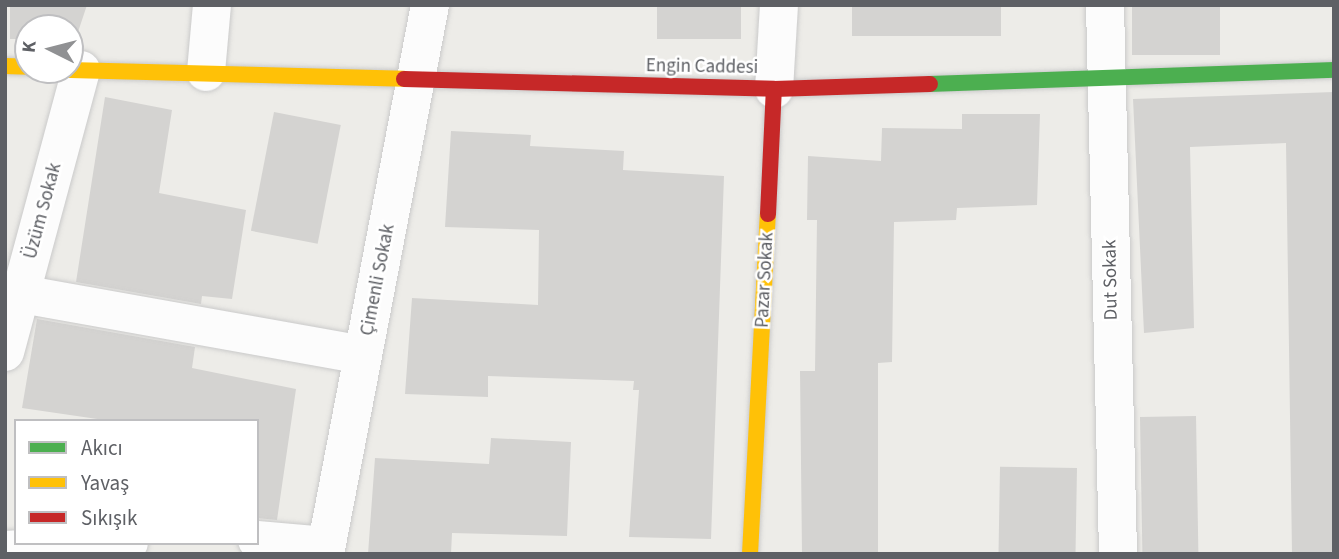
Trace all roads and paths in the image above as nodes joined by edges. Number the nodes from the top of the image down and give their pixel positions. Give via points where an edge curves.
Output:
1 (212, 5) edge
2 (430, 5) edge
3 (779, 5) edge
4 (1105, 5) edge
5 (84, 70) edge
6 (1334, 70) edge
7 (206, 72) junction
8 (1106, 81) junction
9 (417, 83) junction
10 (72, 84) edge
11 (774, 89) junction
12 (21, 294) junction
13 (5, 352) edge
14 (363, 355) junction
15 (259, 540) edge
16 (94, 545) edge
17 (5, 550) edge
18 (325, 550) edge
19 (750, 554) edge
20 (1118, 554) edge

1 - 7 street
2 - 9 street, Çimenli Sokak
3 - 11 street, Pazar Sokak
4 - 8 street, Dut Sokak
5 - 7 street, Engin Caddesi
6 - 8 street, Engin Caddesi
7 - 9 street, Engin Caddesi
8 - 11 street, Engin Caddesi
8 - 20 street, Dut Sokak
9 - 11 street, Engin Caddesi
9 - 14 street, Çimenli Sokak
10 - 12 street, Üzüm Sokak
11 - 19 street, Pazar Sokak
12 - 13 street, Üzüm Sokak
12 - 14 street
14 - 18 street, Çimenli Sokak
15 - 18 street
16 - 17 street

